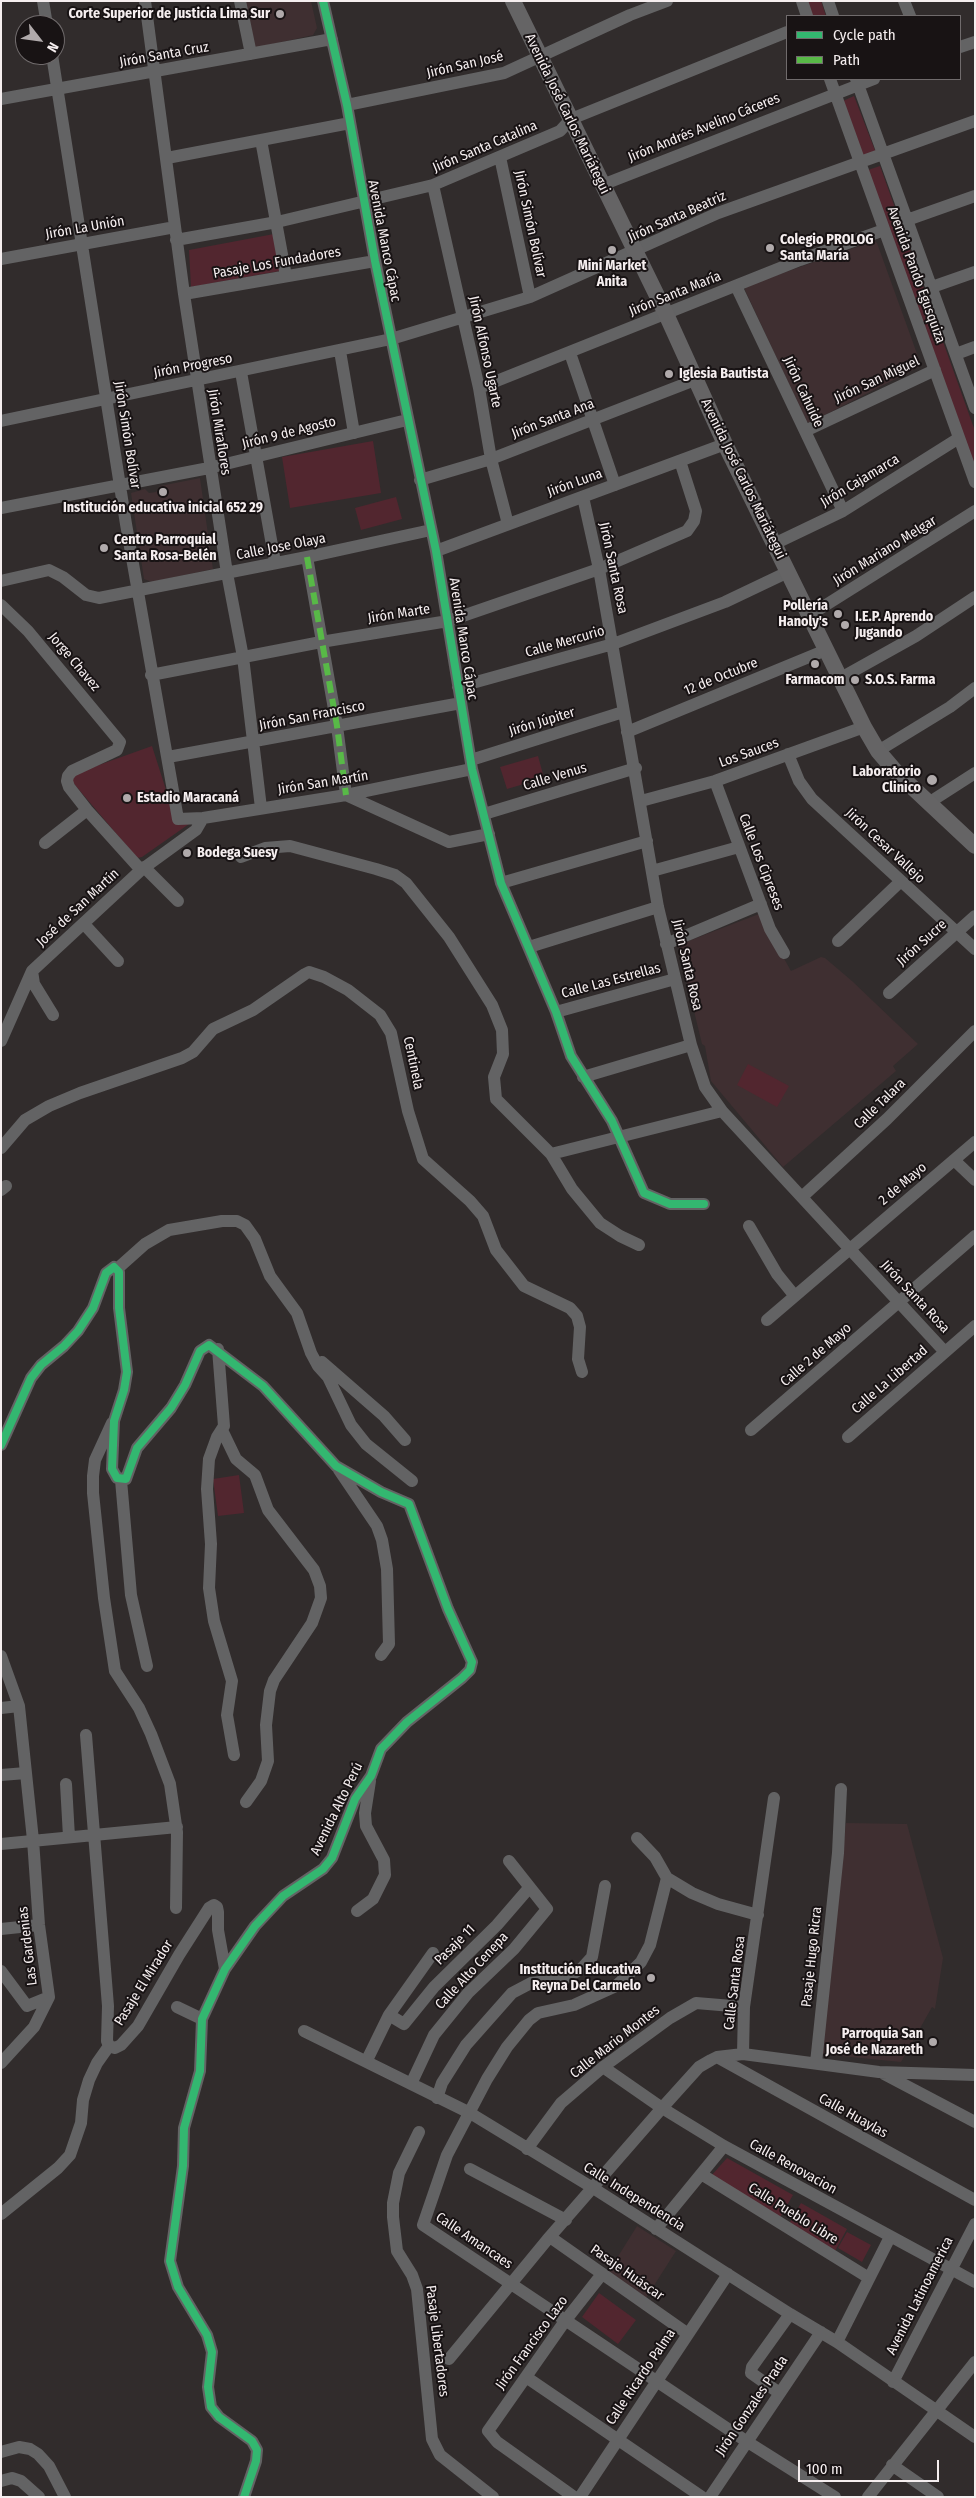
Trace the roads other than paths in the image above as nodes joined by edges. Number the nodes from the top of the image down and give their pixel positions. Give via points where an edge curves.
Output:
1 (43, 1) edge
2 (145, 1) edge
3 (240, 1) edge
4 (323, 1) edge
5 (513, 1) edge
6 (667, 1) edge
7 (802, 1) edge
8 (828, 1) edge
9 (904, 1) edge
10 (45, 15) edge
11 (807, 15) edge
12 (833, 15) edge
13 (910, 15) edge
14 (786, 32) edge
15 (332, 39) junction
16 (975, 42) edge
17 (961, 47) edge
18 (251, 54) junction
19 (539, 57) junction
20 (54, 65) edge
21 (155, 72) junction
22 (830, 80) edge
23 (857, 82) edge
24 (58, 90) junction
25 (835, 93) junction
26 (1, 99) edge
27 (347, 105) junction
28 (571, 119) junction
29 (975, 121) edge
30 (350, 123) junction
31 (261, 140) junction
32 (883, 154) junction
33 (500, 157) junction
34 (167, 158) junction
35 (860, 162) junction
36 (433, 185) junction
37 (602, 185) junction
38 (975, 196) edge
39 (364, 203) junction
40 (907, 220) junction
41 (278, 222) junction
42 (884, 230) junction
43 (175, 234) junction
44 (82, 242) junction
45 (635, 252) junction
46 (1, 259) edge
47 (375, 261) junction
48 (975, 272) edge
49 (286, 276) junction
50 (736, 286) junction
51 (932, 287) junction
52 (184, 294) junction
53 (530, 298) junction
54 (666, 314) junction
55 (464, 318) junction
56 (391, 339) junction
57 (975, 347) edge
58 (340, 351) junction
59 (570, 353) junction
60 (956, 354) junction
61 (935, 370) junction
62 (241, 372) junction
63 (695, 380) junction
64 (196, 381) junction
65 (478, 388) junction
66 (106, 398) junction
67 (975, 408) edge
68 (407, 420) junction
69 (592, 420) junction
70 (1, 421) edge
71 (805, 430) junction
72 (354, 433) junction
73 (959, 438) junction
74 (725, 444) junction
75 (256, 457) junction
76 (491, 459) junction
77 (680, 461) junction
78 (209, 468) junction
79 (420, 480) junction
80 (975, 482) edge
81 (121, 484) junction
82 (616, 485) junction
83 (583, 497) junction
84 (1, 508) edge
85 (842, 511) junction
86 (975, 511) edge
87 (508, 524) junction
88 (431, 530) junction
89 (774, 544) junction
90 (436, 550) junction
91 (307, 557) junction
92 (275, 562) junction
93 (600, 569) junction
94 (788, 572) junction
95 (226, 573) junction
96 (1, 581) edge
97 (138, 592) junction
98 (975, 597) edge
99 (1, 605) edge
100 (810, 615) junction
101 (448, 621) junction
102 (321, 642) junction
103 (613, 644) junction
104 (826, 650) junction
105 (243, 657) junction
106 (151, 675) junction
107 (840, 678) junction
108 (458, 687) junction
109 (975, 688) edge
110 (461, 703) junction
111 (623, 712) junction
112 (337, 726) junction
113 (864, 728) junction
114 (627, 732) junction
115 (253, 743) junction
116 (878, 751) junction
117 (788, 754) junction
118 (168, 757) junction
119 (471, 764) junction
120 (636, 768) junction
121 (975, 773) edge
122 (715, 781) junction
123 (346, 795) junction
124 (641, 801) junction
125 (930, 802) junction
126 (261, 808) junction
127 (87, 810) junction
128 (484, 814) junction
129 (203, 818) junction
130 (178, 819) joint
131 (489, 834) junction
132 (647, 841) junction
133 (45, 842) dead end
134 (975, 846) edge
135 (739, 847) junction
136 (241, 857) dead end
137 (142, 868) junction
138 (652, 871) junction
139 (901, 881) junction
140 (501, 883) junction
141 (178, 901) dead end
142 (761, 904) junction
143 (658, 907) junction
144 (975, 916) edge
145 (84, 924) junction
146 (956, 933) junction
147 (838, 940) dead end
148 (666, 944) junction
149 (529, 947) junction
150 (975, 950) edge
151 (784, 953) dead end
152 (118, 961) dead end
153 (32, 971) junction
154 (675, 979) junction
155 (889, 993) dead end
156 (556, 1012) junction
157 (53, 1014) dead end
158 (975, 1031) edge
159 (1, 1041) edge
160 (691, 1045) junction
161 (583, 1077) junction
162 (722, 1111) junction
163 (619, 1137) junction
164 (975, 1142) edge
165 (1, 1148) edge
166 (550, 1154) junction
167 (954, 1160) junction
168 (975, 1180) edge
169 (803, 1196) junction
170 (704, 1204) dead end
171 (749, 1226) dead end
172 (975, 1236) edge
173 (639, 1245) dead end
174 (850, 1248) junction
175 (117, 1269) junction
176 (794, 1295) junction
177 (900, 1302) junction
178 (767, 1320) dead end
179 (975, 1326) edge
180 (218, 1349) junction
181 (311, 1352) junction
182 (945, 1352) junction
183 (582, 1372) dead end
184 (114, 1421) junction
185 (222, 1430) junction
186 (752, 1430) dead end
187 (848, 1437) dead end
188 (406, 1440) dead end
189 (1, 1445) edge
190 (336, 1466) junction
191 (121, 1480) junction
192 (412, 1481) dead end
193 (1, 1656) edge
194 (381, 1656) dead end
195 (147, 1666) dead end
196 (19, 1706) junction
197 (1, 1708) edge
198 (86, 1735) dead end
199 (234, 1755) dead end
200 (26, 1773) junction
201 (1, 1775) edge
202 (371, 1776) junction
203 (66, 1784) dead end
204 (841, 1789) dead end
205 (774, 1798) dead end
206 (246, 1802) dead end
207 (177, 1827) junction
208 (95, 1835) junction
209 (69, 1837) junction
210 (637, 1838) dead end
211 (33, 1840) junction
212 (1, 1844) edge
213 (509, 1861) dead end
214 (667, 1878) junction
215 (605, 1886) dead end
216 (529, 1888) junction
217 (176, 1908) dead end
218 (357, 1911) dead end
219 (758, 1915) junction
220 (39, 1925) junction
221 (1, 1929) edge
222 (433, 1953) dead end
223 (225, 1969) junction
224 (1, 1971) edge
225 (49, 1998) junction
226 (177, 2007) dead end
227 (744, 2007) junction
228 (389, 2015) junction
229 (202, 2019) junction
230 (304, 2031) dead end
231 (109, 2046) junction
232 (743, 2054) junction
233 (717, 2057) junction
234 (367, 2060) junction
235 (1, 2063) edge
236 (816, 2063) junction
237 (603, 2067) junction
238 (879, 2072) junction
239 (975, 2075) edge
240 (411, 2084) junction
241 (436, 2098) junction
242 (662, 2108) junction
243 (470, 2113) junction
244 (975, 2122) edge
245 (419, 2132) dead end
246 (724, 2146) junction
247 (527, 2149) junction
248 (470, 2169) dead end
249 (701, 2174) junction
250 (593, 2188) junction
251 (975, 2200) edge
252 (1, 2214) edge
253 (566, 2220) junction
254 (975, 2224) edge
255 (656, 2229) junction
256 (550, 2237) junction
257 (890, 2237) junction
258 (950, 2268) junction
259 (602, 2274) junction
260 (728, 2274) junction
261 (869, 2278) junction
262 (975, 2282) edge
263 (510, 2284) junction
264 (790, 2314) junction
265 (565, 2321) junction
266 (821, 2332) junction
267 (688, 2334) junction
268 (837, 2342) junction
269 (449, 2359) dead end
270 (975, 2362) edge
271 (526, 2377) junction
272 (656, 2381) junction
273 (893, 2382) junction
274 (778, 2392) junction
275 (935, 2410) junction
276 (975, 2437) edge
277 (618, 2439) junction
278 (746, 2441) junction
279 (1, 2452) edge
280 (892, 2465) junction
281 (1, 2481) edge
282 (39, 2497) edge
283 (65, 2497) edge
284 (244, 2497) edge
285 (493, 2497) edge
286 (574, 2497) edge
287 (580, 2497) edge
288 (702, 2497) edge
289 (710, 2497) edge
290 (835, 2497) edge
291 (868, 2497) edge
292 (938, 2497) edge

1 - 10 street
2 - 21 street, Jirón Miraflores
3 - 18 street
4 - 15 street, Avenida Manco Cápac
5 - 19 main road, Avenida José Carlos Mariátegui
6 - 19 street, Jirón San José via 630,14
7 - 11 street
8 - 12 street
9 - 13 street
14 - 28 street, Jirón Santa Catalina
15 - 18 street, Jirón Santa Cruz
15 - 27 street, Avenida Manco Cápac
16 - 17 street
18 - 21 street, Jirón Santa Cruz
19 - 27 street, Jirón San José via 504,73
19 - 28 main road, Avenida José Carlos Mariátegui
20 - 24 street, Jirón Simón Bolívar
21 - 24 street, Jirón Santa Cruz
21 - 34 street, Jirón Miraflores
22 - 25 street, Avenida Pando Egusquiza
23 - 25 street, Jirón Andrés Avelino Cáceres
23 - 32 street, Avenida Pando Egusquiza
24 - 26 street, Jirón Santa Cruz
24 - 44 street, Jirón Simón Bolívar
25 - 35 street, Avenida Pando Egusquiza
25 - 37 street, Jirón Andrés Avelino Cáceres
27 - 30 street, Avenida Manco Cápac
28 - 33 street, Jirón Santa Catalina via 560,130
28 - 37 main road, Avenida José Carlos Mariátegui
29 - 32 street, Jirón Santa Beatriz
30 - 31 street
30 - 39 street, Avenida Manco Cápac
31 - 34 street
31 - 41 street
32 - 35 street, Jirón Santa Beatriz
32 - 40 street, Avenida Pando Egusquiza
33 - 36 street, Jirón Santa Catalina
33 - 53 street, Jirón Simón Bolívar
34 - 43 street, Jirón Miraflores
35 - 42 street, Avenida Pando Egusquiza
35 - 45 street, Jirón Santa Beatriz via 718,213
36 - 39 street, Jirón Santa Catalina
36 - 55 street, Jirón Alfonso Ugarte
37 - 45 main road, Avenida José Carlos Mariátegui
38 - 40 street
39 - 41 street, Jirón Santa Catalina
39 - 47 street, Avenida Manco Cápac
40 - 51 street, Avenida Pando Egusquiza
41 - 43 street, Jirón Santa Catalina
41 - 49 street
42 - 50 street, Jirón Santa María
42 - 61 street, Avenida Pando Egusquiza
43 - 44 street, Jirón La Unión
43 - 52 street, Jirón Miraflores
44 - 46 street, Jirón La Unión
44 - 66 street, Jirón Simón Bolívar
45 - 53 street, Jirón Santa Beatriz
45 - 54 main road, Avenida José Carlos Mariátegui
47 - 49 street, Pasaje Los Fundadores
47 - 56 street, Avenida Manco Cápac
48 - 51 street
49 - 52 street, Pasaje Los Fundadores
50 - 54 street, Jirón Santa María
50 - 71 street, Jirón Cahuide
51 - 60 street, Avenida Pando Egusquiza
52 - 64 street, Jirón Miraflores
53 - 55 street, Jirón Santa Beatriz
54 - 59 street, Jirón Santa María
54 - 63 main road, Avenida José Carlos Mariátegui
55 - 56 street, Jirón Santa Beatriz
55 - 65 street, Jirón Alfonso Ugarte
56 - 58 street, Jirón Progreso
56 - 68 street, Avenida Manco Cápac
57 - 60 street
58 - 62 street, Jirón Progreso
58 - 72 street
59 - 65 street, Jirón Santa María
59 - 69 street
60 - 67 street, Avenida Pando Egusquiza
61 - 71 street, Jirón San Miguel
61 - 73 street, Avenida Pando Egusquiza
62 - 64 street, Jirón Progreso
62 - 75 street
63 - 69 street, Jirón Santa Ana
63 - 74 main road, Avenida José Carlos Mariátegui
64 - 66 street, Jirón Progreso
64 - 78 street, Jirón Miraflores
65 - 76 street, Jirón Alfonso Ugarte
66 - 70 street, Jirón Progreso
66 - 81 street, Jirón Simón Bolívar
68 - 72 street, Jirón 9 de Agosto
68 - 79 street, Avenida Manco Cápac
69 - 76 street, Jirón Santa Ana
69 - 82 street
71 - 85 street, Jirón Cahuide
72 - 75 street, Jirón 9 de Agosto
73 - 80 street, Avenida Pando Egusquiza
73 - 85 street, Jirón Cajamarca
74 - 77 street, Jirón Luna
74 - 89 main road, Avenida José Carlos Mariátegui
75 - 78 street, Jirón 9 de Agosto
75 - 92 street
76 - 79 street, Jirón Santa Ana
76 - 87 street, Jirón Alfonso Ugarte
77 - 82 street, Jirón Luna
77 - 93 street, Jirón Marte via 696,511 687,531
78 - 81 street, Jirón 9 de Agosto
78 - 95 street, Jirón Miraflores
79 - 88 street, Avenida Manco Cápac
81 - 84 street, Jirón 9 de Agosto
81 - 97 street, Jirón Simón Bolívar
82 - 83 street, Jirón Luna
83 - 87 street, Jirón Luna
83 - 93 street, Jirón Santa Rosa
85 - 89 street, Jirón Cajamarca
86 - 100 street, Jirón Mariano Melgar
87 - 90 street, Jirón Luna
88 - 90 street, Avenida Manco Cápac
88 - 91 street, Calle Jose Olaya
89 - 94 main road, Avenida José Carlos Mariátegui
90 - 101 street, Avenida Manco Cápac
91 - 92 street, Calle Jose Olaya
91 - 102 street
92 - 95 street, Calle Jose Olaya
93 - 101 street, Jirón Marte
93 - 103 street, Jirón Santa Rosa
94 - 100 main road, Avenida José Carlos Mariátegui
94 - 103 street, Calle Mercurio via 725,602
95 - 97 street, Calle Jose Olaya
95 - 105 street, Jirón Miraflores
96 - 97 street, Calle Jose Olaya via 49,570 63,577 78,591 93,597
97 - 106 street, Jirón Simón Bolívar
98 - 107 street via 916,636
99 - 127 street, Jorge Chavez via 28,631 120,742 117,750 68,776 69,787
100 - 104 main road, Avenida José Carlos Mariátegui
101 - 102 street, Jirón Marte
101 - 108 street, Avenida Manco Cápac
102 - 105 street, Jirón Marte
102 - 112 street
103 - 108 street, Calle Mercurio
103 - 111 street, Jirón Santa Rosa
104 - 107 main road, Avenida José Carlos Mariátegui
104 - 114 street, 12 de Octubre
105 - 106 street, Jirón Marte
105 - 115 street, Jirón Miraflores
106 - 118 street, Jirón Simón Bolívar
107 - 113 main road, Avenida José Carlos Mariátegui
108 - 110 street, Avenida Manco Cápac
109 - 116 street
110 - 112 street, Jirón San Francisco
110 - 119 street, Avenida Manco Cápac
111 - 114 street, Jirón Santa Rosa
111 - 119 street, Jirón Júpiter
112 - 115 street, Jirón San Francisco
112 - 123 street
113 - 116 main road, Avenida José Carlos Mariátegui
113 - 117 street, Los Sauces
114 - 120 street, Jirón Santa Rosa
115 - 118 street, Jirón San Francisco
115 - 126 street, Jirón Miraflores
116 - 125 main road, Avenida José Carlos Mariátegui
117 - 122 street, Los Sauces
117 - 139 street, Jirón Cesar Vallejo via 799,781 812,799
118 - 130 street, Jirón Simón Bolívar
119 - 123 street, Jirón San Martín
119 - 128 street, Avenida Manco Cápac
120 - 124 street, Jirón Santa Rosa
120 - 128 street, Calle Venus
121 - 125 street
122 - 124 street, Los Sauces
122 - 135 street, Calle Los Cipreses
123 - 126 street, Jirón San Martín
123 - 131 street via 449,842
124 - 132 street, Jirón Santa Rosa
125 - 134 main road, Avenida José Carlos Mariátegui
126 - 129 street, Jirón San Martín
127 - 133 street
127 - 137 street
128 - 131 street, Avenida Manco Cápac
129 - 130 street, Jirón San Martín
129 - 137 street, José de San Martín via 196,830
131 - 140 street, Avenida Manco Cápac
132 - 138 street, Jirón Santa Rosa
132 - 140 street
135 - 138 street
135 - 142 street, Calle Los Cipreses
136 - 166 street via 265,848 290,846 395,875 406,883 449,937 492,1005 502,1030 502,1054 494,1077 496,1099
137 - 141 street
137 - 145 street, José de San Martín
138 - 143 street, Jirón Santa Rosa
139 - 146 street, Jirón Cesar Vallejo
139 - 147 street
140 - 149 street, Avenida Manco Cápac
142 - 148 street
142 - 151 street, Calle Los Cipreses
143 - 148 street, Jirón Santa Rosa
143 - 149 street
144 - 146 street, Jirón Sucre
145 - 152 street
145 - 153 street, José de San Martín
146 - 150 street, Jirón Cesar Vallejo
146 - 155 street, Jirón Sucre
148 - 154 street, Jirón Santa Rosa
149 - 156 street, Avenida Manco Cápac
153 - 157 street via 34,984
153 - 159 street, José de San Martín
154 - 156 street, Calle Las Estrellas
154 - 160 street, Jirón Santa Rosa
156 - 161 street, Avenida Manco Cápac via 571,1056
158 - 169 street, Calle Talara via 887,1119
160 - 161 street
160 - 162 street, Jirón Santa Rosa via 705,1087
161 - 163 street, Avenida Manco Cápac
162 - 163 street
162 - 169 street, Jirón Santa Rosa
163 - 166 street
163 - 170 street, Avenida Manco Cápac via 644,1194 670,1204
164 - 167 street, 2 de Mayo
165 - 183 street, Centinela via 25,1120 80,1093 182,1058 193,1052 213,1029 253,1010 309,972 348,990 380,1015 392,1033 408,1111 423,1159 482,1216 496,1250 524,1286 570,1308 577,1316 580,1328 578,1359
166 - 173 street via 572,1189 600,1223
167 - 168 street
167 - 174 street, 2 de Mayo
169 - 174 street, Jirón Santa Rosa
171 - 176 street
172 - 177 street
174 - 176 street, 2 de Mayo
174 - 177 street, Jirón Santa Rosa
175 - 181 street via 145,1244 169,1230 199,1223 237,1221 251,1231 270,1276 297,1313
175 - 184 street via 127,1372
175 - 189 street via 110,1268 106,1273 93,1308 78,1331 31,1378
176 - 178 street, 2 de Mayo
177 - 182 street, Jirón Santa Rosa
177 - 186 street, Calle 2 de Mayo
179 - 182 street, Calle La Libertad
180 - 185 street via 223,1399
180 - 190 street via 263,1386
180 - 191 street via 209,1345 200,1351 171,1408 137,1448 126,1478
181 - 188 street via 384,1416
181 - 192 street via 328,1377 351,1425 366,1444
182 - 187 street, Calle La Libertad
184 - 191 street via 112,1469
184 - 207 street via 95,1460 93,1493 115,1671 152,1734 170,1784
185 - 199 street via 209,1459 209,1588 214,1621 232,1681 227,1715
185 - 206 street via 236,1459 255,1475 268,1510 314,1570 321,1598 312,1623 270,1691 266,1725 268,1761 261,1781
190 - 194 street via 377,1526 382,1540 387,1569 389,1644
190 - 202 street, Avenida Alto Perú via 409,1504 448,1609 472,1662 470,1670 462,1678 391,1737 381,1749
191 - 195 street via 131,1595
193 - 196 street, Las Gardenias
196 - 197 street
196 - 200 street, Las Gardenias
198 - 208 street, Pasaje El Mirador
200 - 201 street
200 - 211 street, Las Gardenias
202 - 218 street via 366,1826 384,1860 385,1875 373,1899
202 - 223 street, Avenida Alto Perú via 355,1799 332,1858 323,1869 270,1908
203 - 209 street
204 - 236 street, Pasaje Hugo Ricra via 838,1854
205 - 219 street, Calle Santa Rosa
207 - 208 street
207 - 217 street
208 - 209 street
208 - 231 street, Pasaje El Mirador
209 - 211 street
210 - 214 street via 655,1856
211 - 212 street
211 - 220 street, Las Gardenias
213 - 216 street
214 - 219 street via 718,1904
214 - 243 street, Calle Amancaes via 654,1930 641,1962 616,1986 601,1994 574,2006 538,2013 529,2020 486,2079
215 - 241 street via 592,1956 582,1968 565,1979 531,1983 512,1993 466,2045
216 - 228 street, Pasaje 11 via 434,1987 404,2024
216 - 240 street, Calle Alto Cenepa via 547,1909 514,1949 468,1993 434,2035
219 - 227 street, Calle Santa Rosa
220 - 221 street
220 - 225 street, Las Gardenias
222 - 228 street
223 - 229 street, Avenida Alto Perú
223 - 231 street, Pasaje El Mirador via 218,1930 218,1907 214,1905 179,1954 138,2026 121,2045
224 - 225 street via 28,2006
225 - 235 street, Las Gardenias via 34,2027
226 - 229 street
227 - 232 street, Calle Santa Rosa
227 - 237 street, Calle Mario Montes via 696,2004 670,2018
228 - 234 street
229 - 284 street via 200,2071 184,2128 183,2166 170,2261 178,2287 207,2335 212,2352 208,2387 212,2407 219,2417 252,2441 257,2450
230 - 234 street, Calle Independencia via 339,2050
231 - 252 street via 89,2080 83,2100 82,2123 70,2155
232 - 233 street
232 - 236 street
233 - 242 street via 698,2067
233 - 251 street, Calle Huaylas
234 - 240 street, Calle Independencia
236 - 238 street
237 - 242 street, Calle Renovacion
237 - 247 street, Calle Mario Montes via 561,2103
238 - 239 street
238 - 244 street
240 - 241 street, Calle Independencia
241 - 243 street, Calle Independencia
242 - 246 street, Calle Renovacion
242 - 250 street
243 - 247 street, Calle Independencia
243 - 263 street, Calle Amancaes via 447,2155 423,2225
245 - 285 street, Pasaje Libertadores via 399,2173 392,2217 397,2251 417,2289 435,2448
246 - 249 street
246 - 257 street, Calle Renovacion
247 - 250 street, Calle Independencia
248 - 253 street
249 - 255 street
249 - 261 street, Calle Pueblo Libre
250 - 253 street
250 - 255 street, Calle Independencia
253 - 256 street
254 - 258 street, Avenida Latinoamerica
255 - 260 street, Calle Independencia
256 - 259 street, Pasaje Huáscar
256 - 263 street
257 - 258 street, Calle Renovacion
257 - 261 street
258 - 262 street, Calle Renovacion
258 - 273 street, Avenida Latinoamerica
259 - 265 street, Jirón Francisco Lazo
259 - 267 street, Pasaje Huáscar
260 - 264 street, Calle Independencia
260 - 267 street, Calle Ricardo Palma
261 - 268 street
263 - 265 street, Calle Amancaes
263 - 269 street
264 - 266 street, Calle Independencia
264 - 274 street via 751,2373
265 - 271 street, Jirón Francisco Lazo
265 - 272 street, Calle Amancaes
266 - 268 street, Calle Independencia
266 - 274 street, Jirón Gonzales Prada
267 - 272 street, Calle Ricardo Palma
268 - 273 street, Calle Independencia
270 - 275 street
271 - 277 street
271 - 286 street, Jirón Francisco Lazo via 488,2431 496,2442
272 - 277 street, Calle Ricardo Palma
272 - 278 street, Calle Amancaes
273 - 275 street, Calle Independencia
274 - 278 street, Jirón Gonzales Prada
275 - 276 street, Calle Independencia
275 - 280 street
277 - 287 street, Calle Ricardo Palma
277 - 288 street
278 - 289 street, Jirón Gonzales Prada
278 - 290 street, Calle Amancaes
279 - 283 street via 19,2447 38,2454 49,2466
280 - 291 street
280 - 292 street
281 - 282 street via 12,2478 21,2481

